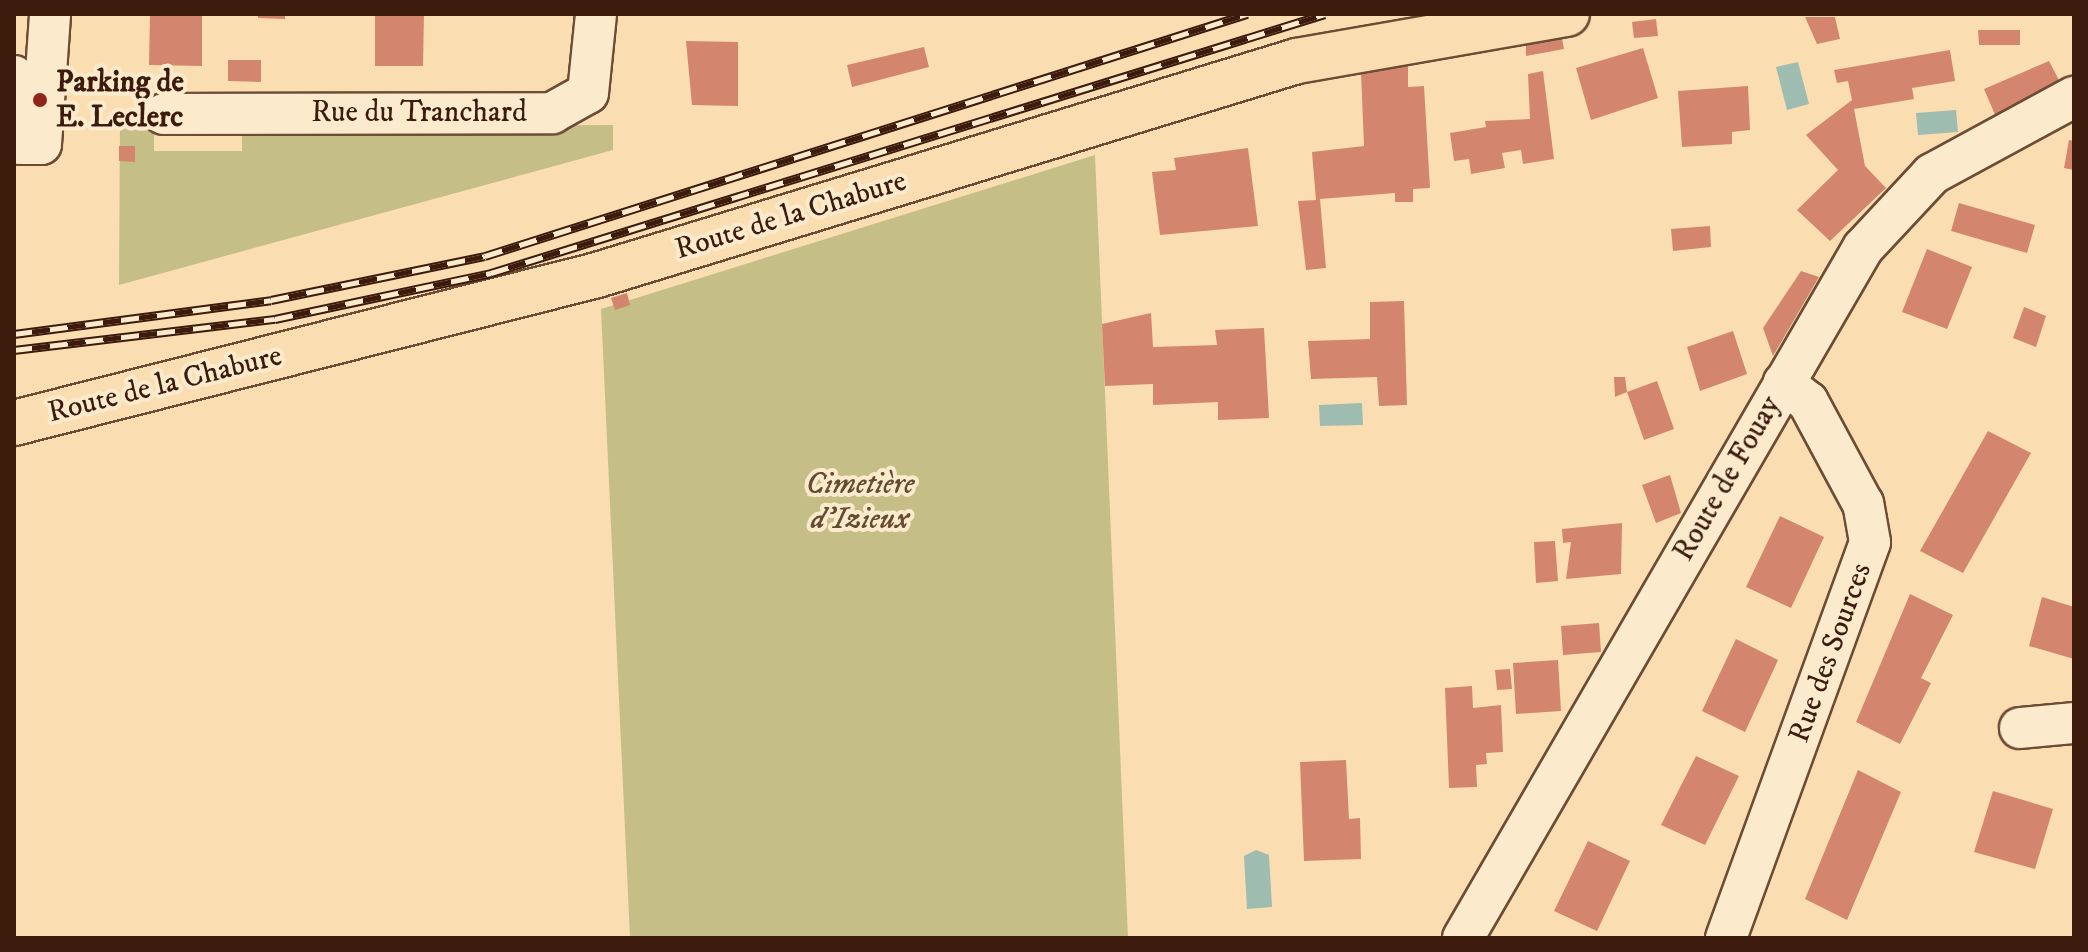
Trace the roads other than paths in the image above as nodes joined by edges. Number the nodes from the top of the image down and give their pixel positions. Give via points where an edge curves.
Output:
1 (50, 14) edge
2 (596, 14) edge
3 (1567, 14) edge
4 (14, 76) edge
5 (2074, 97) edge
6 (164, 114) dead end
7 (18, 144) edge
8 (1784, 383) junction
9 (14, 423) edge
10 (2074, 723) edge
11 (2020, 728) dead end
12 (1463, 938) edge
13 (1726, 938) edge

1 - 7 street via 41,144
2 - 6 street, Rue du Tranchard via 588,93 552,113
3 - 9 main road, Route de la Chabure via 1297,61 597,275
4 - 7 street
5 - 8 street, Route de Fouay via 1932,174 1896,207 1863,248
8 - 12 street, Route de Fouay
8 - 13 street, Rue des Sources via 1815,415 1863,504 1870,542
10 - 11 street

